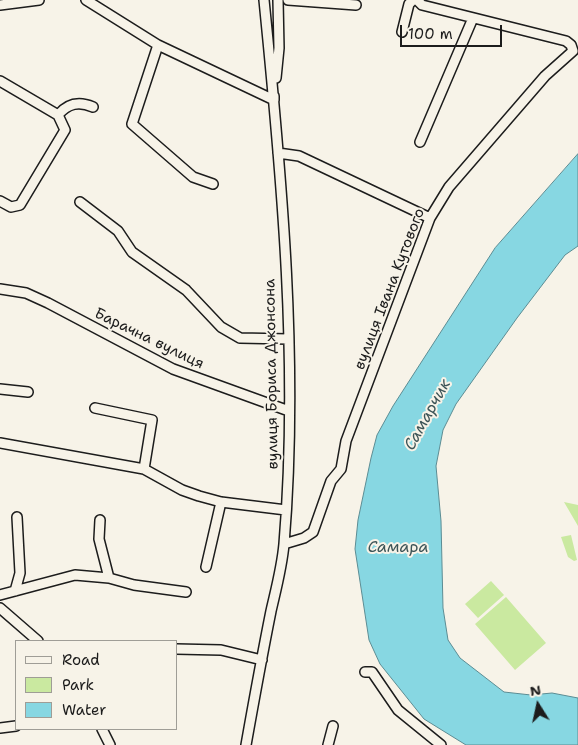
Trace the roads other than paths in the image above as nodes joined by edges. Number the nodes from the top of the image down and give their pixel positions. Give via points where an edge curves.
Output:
1 (39, 0) edge
2 (264, 0) edge
3 (278, 0) edge
4 (288, 0) edge
5 (413, 0) edge
6 (417, 0) edge
7 (89, 1) edge
8 (0, 5) edge
9 (356, 5) dead end
10 (473, 18) junction
11 (402, 32) dead end
12 (158, 45) junction
13 (0, 81) edge
14 (274, 100) junction
15 (93, 107) dead end
16 (58, 115) junction
17 (420, 142) dead end
18 (278, 153) junction
19 (213, 184) dead end
20 (0, 201) edge
21 (80, 202) dead end
22 (430, 218) junction
23 (0, 289) edge
24 (288, 339) junction
25 (0, 389) edge
26 (28, 392) dead end
27 (95, 408) dead end
28 (289, 410) junction
29 (0, 444) edge
30 (144, 469) junction
31 (221, 502) junction
32 (286, 510) junction
33 (17, 518) dead end
34 (100, 520) dead end
35 (284, 544) junction
36 (206, 566) dead end
37 (109, 578) junction
38 (15, 591) junction
39 (186, 592) dead end
40 (0, 595) edge
41 (0, 608) edge
42 (37, 640) edge
43 (178, 649) edge
44 (262, 660) junction
45 (365, 672) dead end
46 (15, 726) edge
47 (333, 726) dead end
48 (0, 728) edge
49 (102, 730) edge
50 (110, 745) edge
51 (246, 745) edge
52 (328, 745) edge
53 (441, 745) edge

1 - 8 street
2 - 14 street, вулиця Бориса Джонсона
3 - 14 street via 279,48
4 - 9 street
5 - 11 street
6 - 10 street, вулиця Івана Кутового via 422,5
7 - 12 street
10 - 17 street
10 - 22 street, вулиця Івана Кутового via 566,41 573,51 545,76 449,187
12 - 14 street
12 - 19 street via 132,124 193,177
13 - 16 street
14 - 18 street, вулиця Бориса Джонсона
15 - 16 street via 76,104 64,107
16 - 20 street via 65,130 63,136 20,205 11,207
18 - 22 street via 299,156
18 - 24 street, вулиця Бориса Джонсона
21 - 24 street via 118,231 132,252 186,290 222,327 240,338
22 - 35 street, вулиця Івана Кутового via 346,441 341,469 331,481 313,532
23 - 28 street, Барачна вулиця via 48,303 173,369
24 - 28 street, вулиця Бориса Джонсона
25 - 26 street
27 - 30 street via 152,420
28 - 32 street, вулиця Бориса Джонсона
29 - 30 street
30 - 31 street via 182,490
31 - 32 street
31 - 36 street
32 - 35 street, вулиця Бориса Джонсона
33 - 38 street via 20,573
34 - 37 street via 99,539
35 - 44 street, вулиця Бориса Джонсона
37 - 38 street via 75,576
37 - 39 street
38 - 40 street
41 - 42 street
43 - 44 street via 221,650
44 - 51 street, вулиця Бориса Джонсона
45 - 53 street via 372,672 398,710
46 - 48 street
47 - 52 street
49 - 50 street

